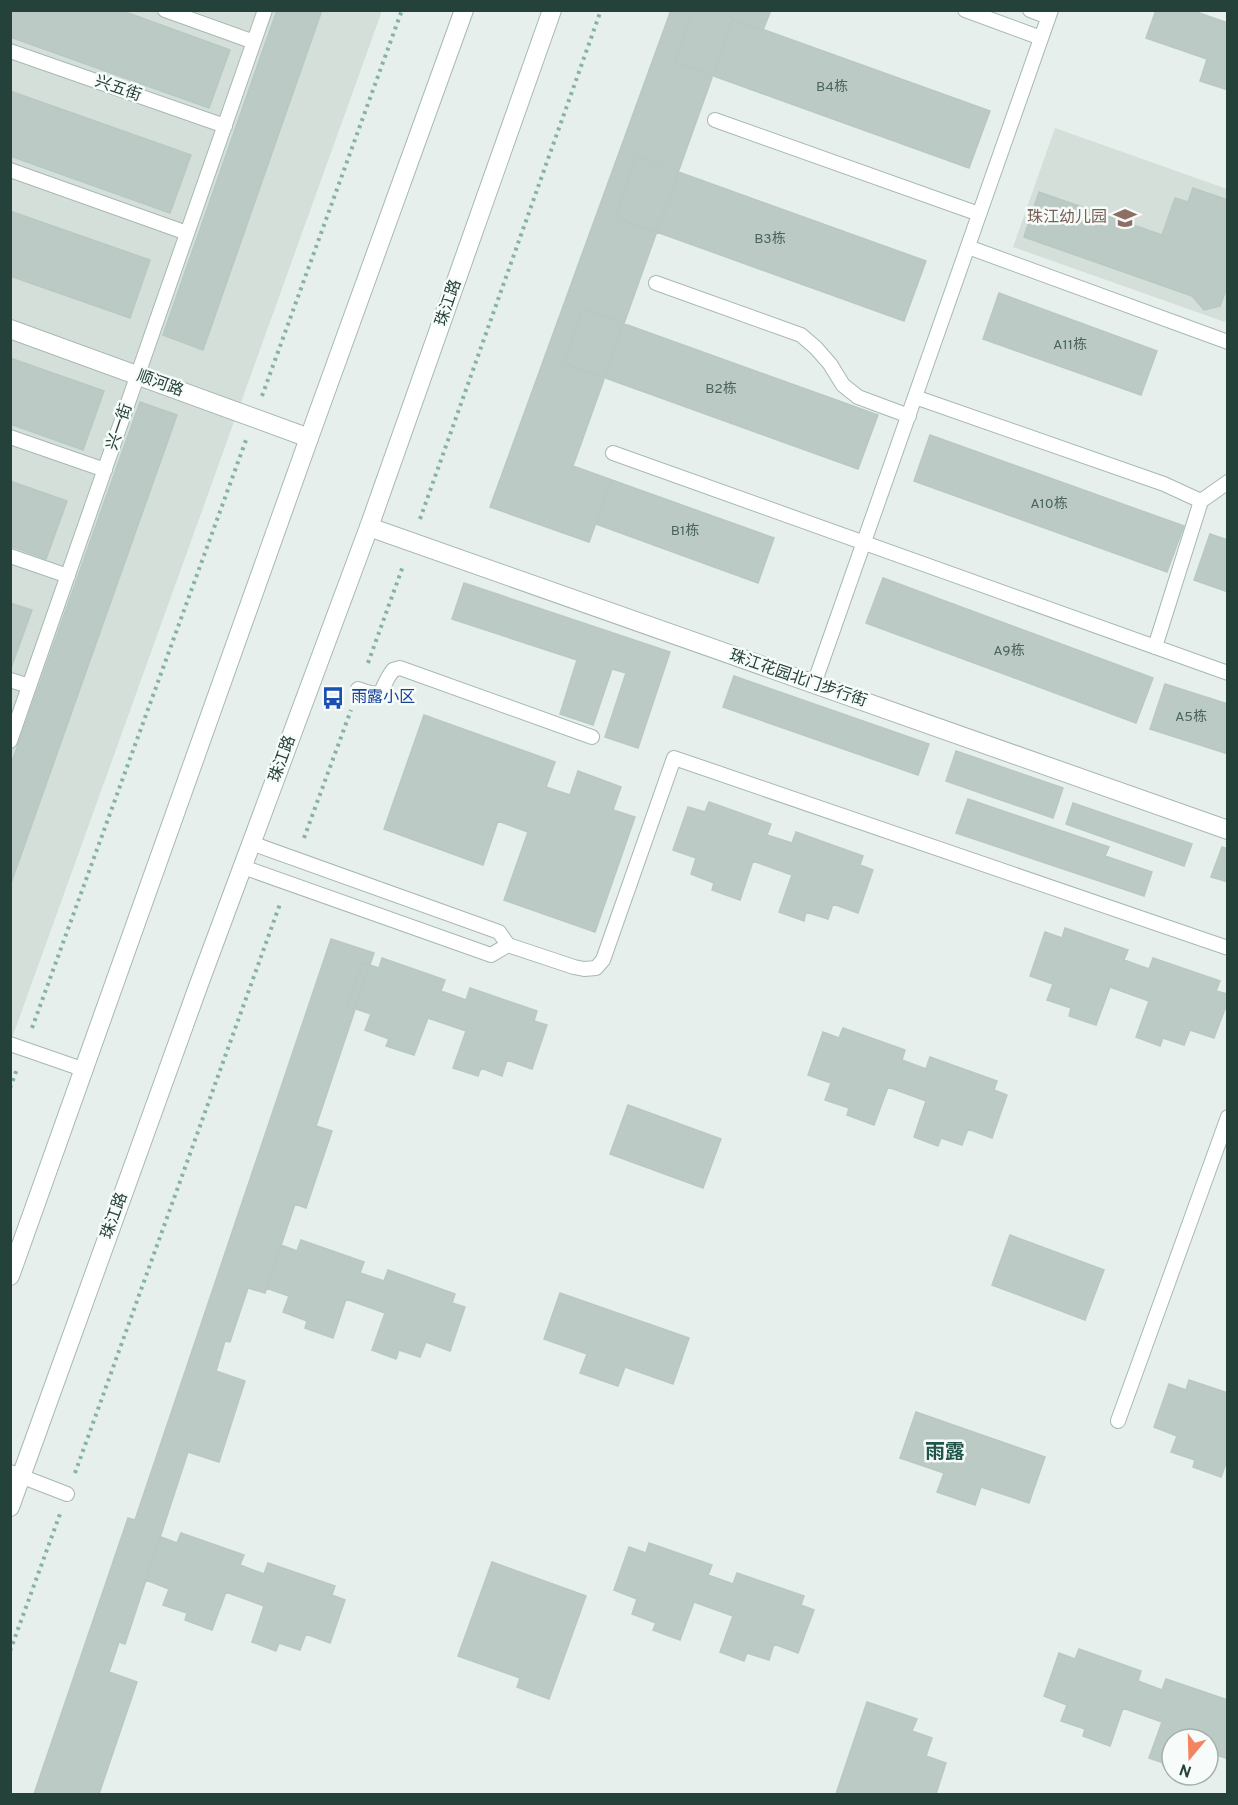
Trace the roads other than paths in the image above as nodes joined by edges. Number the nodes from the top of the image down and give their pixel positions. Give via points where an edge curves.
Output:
1 (165, 10) edge
2 (265, 10) edge
3 (464, 10) edge
4 (552, 10) edge
5 (965, 10) edge
6 (1030, 10) edge
7 (1049, 14) edge
8 (1041, 38) junction
9 (254, 42) junction
10 (10, 51) edge
11 (715, 120) dead end
12 (225, 126) junction
13 (10, 170) edge
14 (979, 214) junction
15 (187, 234) junction
16 (968, 247) junction
17 (656, 283) dead end
18 (10, 329) edge
19 (1227, 342) edge
20 (137, 375) junction
21 (915, 397) junction
22 (909, 416) junction
23 (10, 437) edge
24 (309, 438) junction
25 (612, 453) dead end
26 (105, 470) junction
27 (1227, 482) edge
28 (1201, 501) junction
29 (369, 527) junction
30 (864, 543) junction
31 (10, 556) edge
32 (68, 576) junction
33 (1155, 647) junction
34 (1227, 673) edge
35 (10, 680) edge
36 (814, 684) junction
37 (29, 686) junction
38 (358, 688) road end
39 (592, 737) dead end
40 (10, 741) edge
41 (1227, 830) edge
42 (252, 843) junction
43 (243, 867) junction
44 (508, 945) junction
45 (1227, 948) edge
46 (10, 1044) edge
47 (85, 1070) junction
48 (1227, 1117) edge
49 (10, 1276) edge
50 (1118, 1421) dead end
51 (16, 1474) edge
52 (67, 1494) road end
53 (10, 1507) edge

1 - 9 lane
2 - 9 lane, 兴一街
3 - 24 street
4 - 29 street, 珠江路
5 - 8 lane
6 - 7 lane
7 - 8 lane
8 - 14 lane
9 - 12 lane, 兴一街
10 - 12 lane, 兴五街
11 - 14 lane
12 - 15 lane, 兴一街
13 - 15 lane
14 - 16 lane
15 - 20 lane, 兴一街
16 - 19 lane
16 - 21 lane
17 - 22 lane via 801,335 858,397
18 - 20 street, 顺河路
20 - 24 street, 顺河路
20 - 26 lane, 兴一街
21 - 22 lane
21 - 28 lane via 1164,484
22 - 30 lane
23 - 26 lane
24 - 47 street
25 - 30 lane
26 - 32 lane, 兴一街
27 - 28 lane
28 - 33 lane
29 - 36 street, 珠江花园北门步行街
29 - 42 street, 珠江路
30 - 33 lane
30 - 36 lane
31 - 32 lane
32 - 37 lane, 兴一街
33 - 34 lane
35 - 37 lane
36 - 41 street, 珠江花园北门步行街
37 - 40 lane, 兴一街
38 - 39 lane via 377,694 393,670 400,668
42 - 43 street, 珠江路
42 - 44 lane via 499,932
43 - 44 lane via 491,955
43 - 51 street, 珠江路
44 - 45 lane via 574,967 596,968 603,960 674,758
46 - 47 lane
47 - 49 street
48 - 50 lane
51 - 52 lane
51 - 53 street, 珠江路

